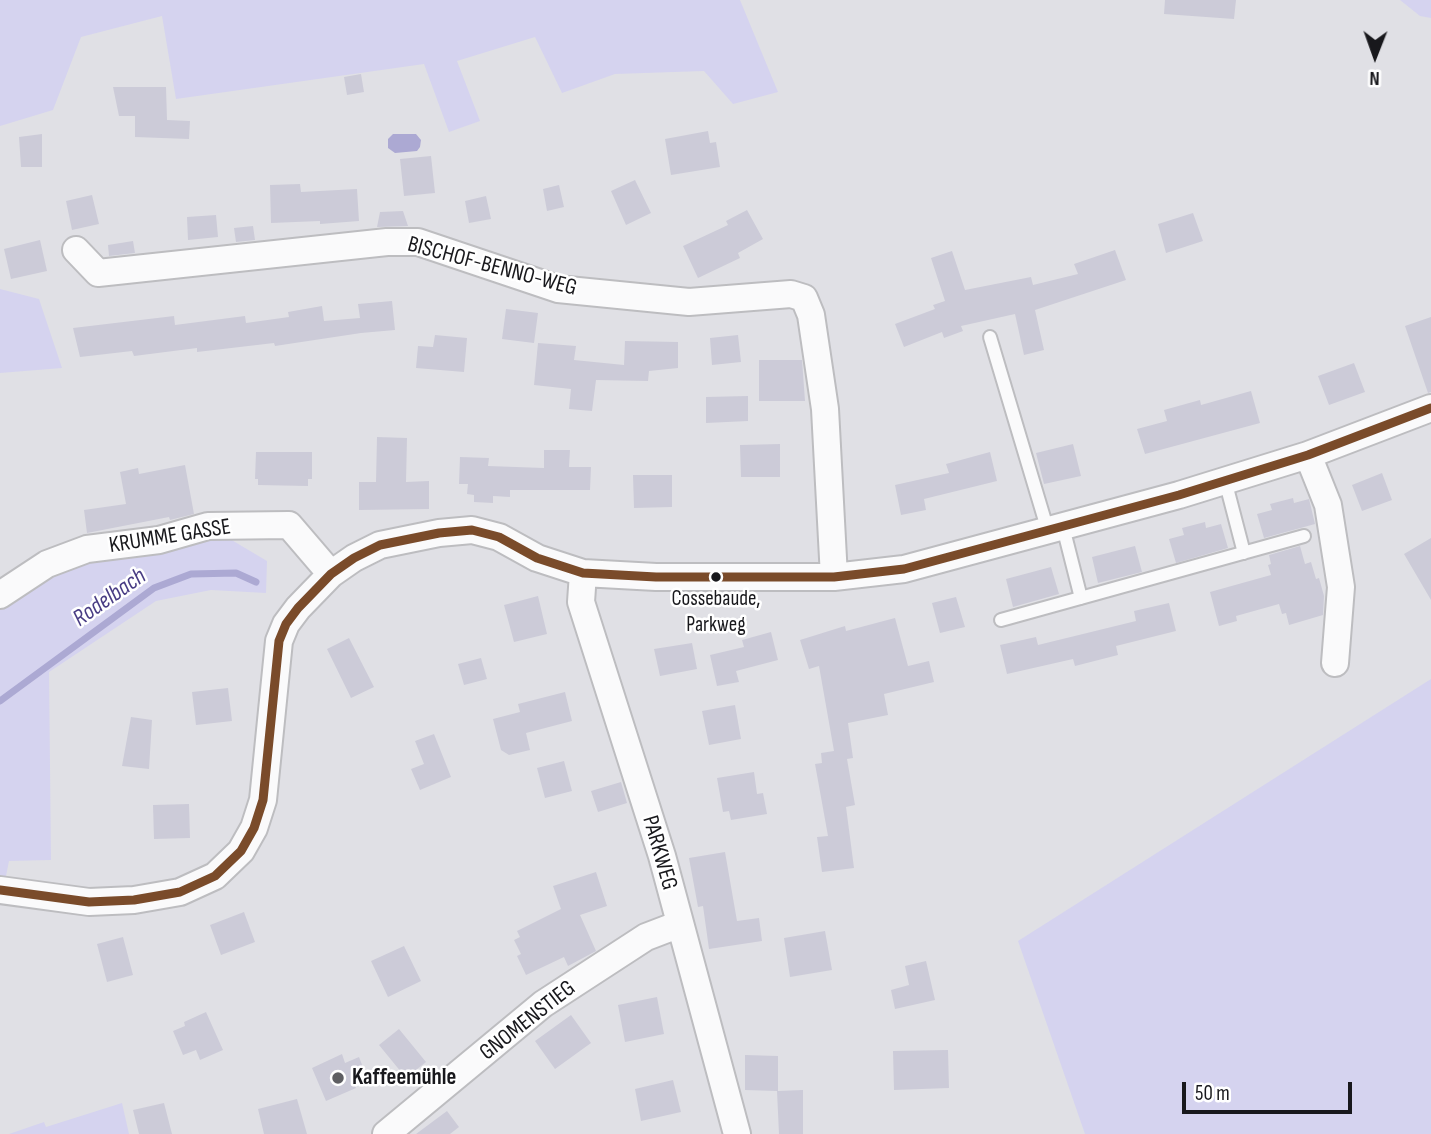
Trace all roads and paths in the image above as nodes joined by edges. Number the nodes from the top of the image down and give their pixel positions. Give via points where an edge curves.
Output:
1 (76, 250) dead end
2 (990, 337) dead end
3 (1431, 408) edge
4 (1308, 455) junction
5 (1225, 481) junction
6 (1055, 529) junction
7 (1304, 536) dead end
8 (1244, 553) junction
9 (583, 573) junction
10 (331, 574) junction
11 (834, 578) junction
12 (0, 596) edge
13 (1081, 598) junction
14 (1001, 620) dead end
15 (1335, 663) dead end
16 (0, 890) edge
17 (680, 924) junction
18 (386, 1134) edge
19 (737, 1134) edge

1 - 11 street, BISCHOF-BENNO-WEG via 98,273 418,242 558,289 689,302 791,294 804,298 811,315 825,408
2 - 6 lane
3 - 4 street
4 - 5 street
4 - 15 street via 1328,505 1341,587
5 - 6 street
5 - 8 lane
6 - 11 street via 904,569
6 - 13 lane
7 - 8 lane
8 - 13 lane
9 - 10 street via 472,530 380,545
9 - 11 street
9 - 17 street, PARKWEG via 581,602
10 - 12 street, KRUMME GASSE via 289,525 208,526 159,540 87,549 47,564
10 - 16 street via 298,608 279,641 263,800 241,852 215,876 180,892 134,900 89,902
13 - 14 lane
17 - 18 street, GNOMENSTIEG via 646,937 543,1004
17 - 19 street, PARKWEG

